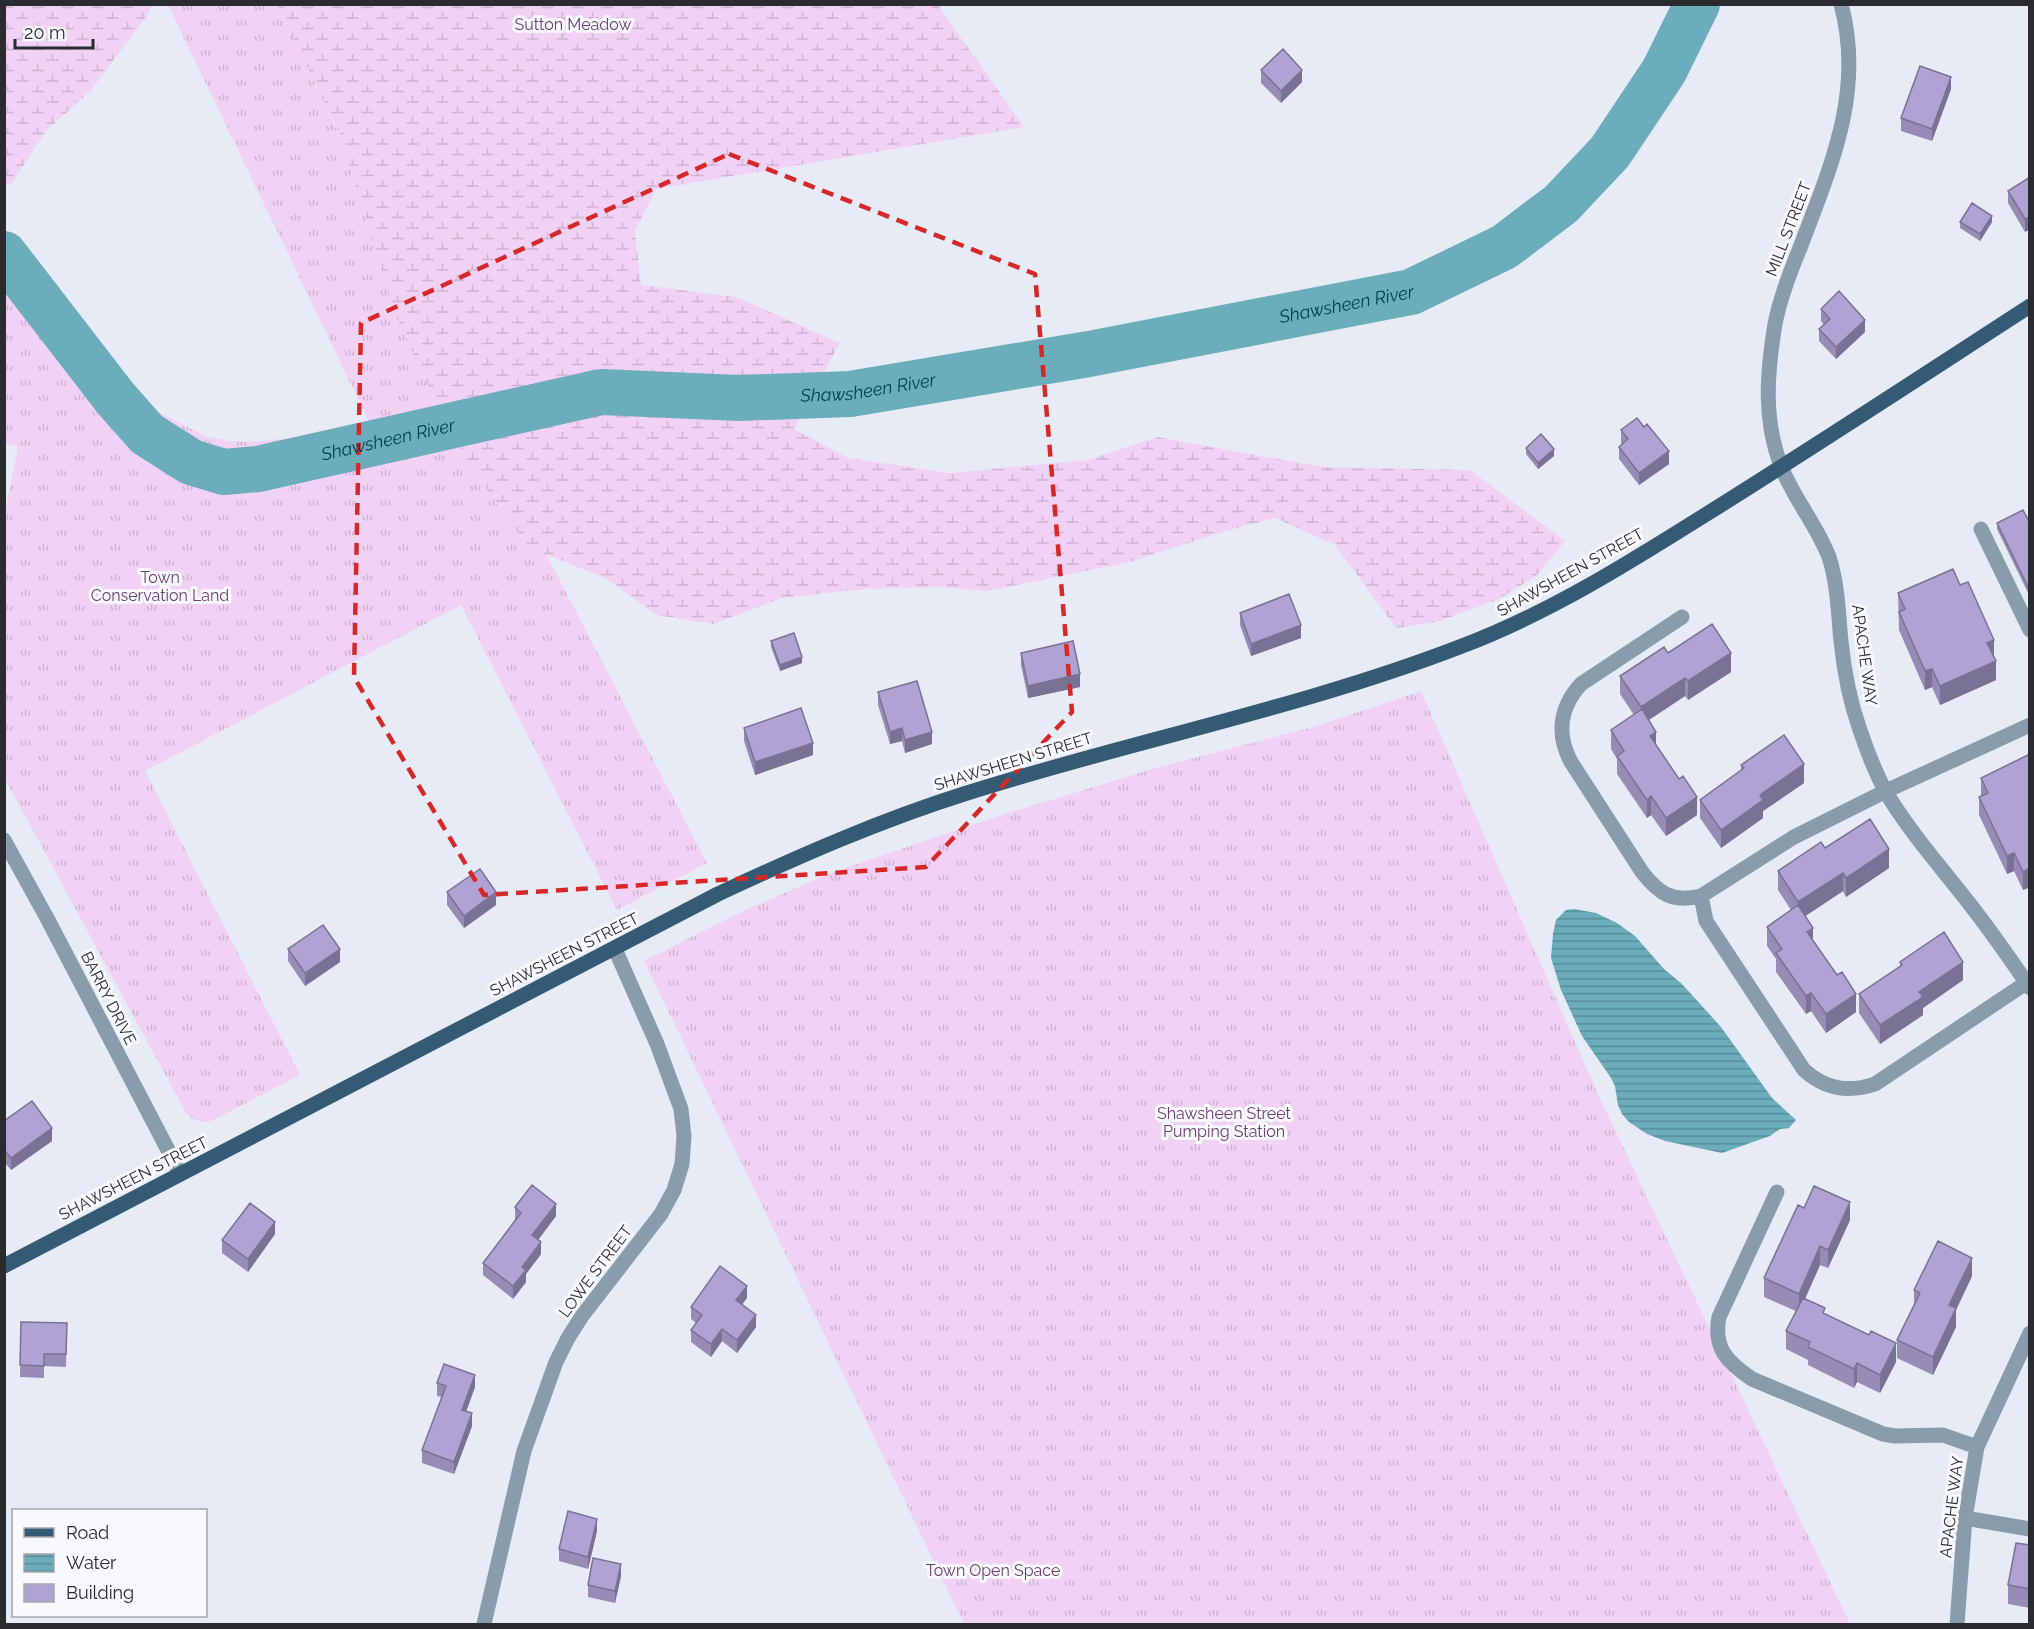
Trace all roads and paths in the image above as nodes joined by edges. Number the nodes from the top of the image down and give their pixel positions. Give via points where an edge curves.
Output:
1 (1841, 4) edge
2 (2030, 306) edge
3 (1782, 468) junction
4 (1981, 529) dead end
5 (1682, 617) dead end
6 (2030, 630) edge
7 (2030, 725) edge
8 (1886, 791) junction
9 (4, 840) edge
10 (1701, 896) junction
11 (615, 948) junction
12 (2028, 986) edge
13 (180, 1173) junction
14 (1777, 1192) dead end
15 (4, 1266) edge
16 (2030, 1333) edge
17 (1977, 1447) junction
18 (1965, 1518) junction
19 (2030, 1529) edge
20 (484, 1624) edge
21 (1957, 1624) edge

1 - 3 street, MILL STREET via 1850,68 1846,108 1836,152 1786,285 1772,352 1768,413
2 - 3 main road, SHAWSHEEN STREET
3 - 8 street, APACHE WAY via 1827,552 1838,598 1850,694 1860,732
3 - 11 main road, SHAWSHEEN STREET via 1605,577 1463,646 1371,679 1096,755 894,818 718,894
4 - 6 street
5 - 10 street via 1581,684 1564,711 1562,732 1571,762 1653,886 1682,899
7 - 8 street
8 - 10 street via 1794,837
8 - 12 street, APACHE WAY
9 - 13 street, BARRY DRIVE
10 - 12 street via 1706,921 1798,1062 1812,1077 1832,1087 1854,1089 1875,1084
11 - 13 main road, SHAWSHEEN STREET
11 - 20 street, LOWE STREET via 681,1109 682,1164 661,1214 582,1316 556,1362 521,1461
13 - 15 main road, SHAWSHEEN STREET
14 - 17 street via 1719,1317 1719,1342 1728,1359 1752,1379 1871,1430 1895,1436 1943,1435
16 - 17 street, APACHE WAY
17 - 18 street, APACHE WAY
18 - 19 street
18 - 21 street, APACHE WAY

